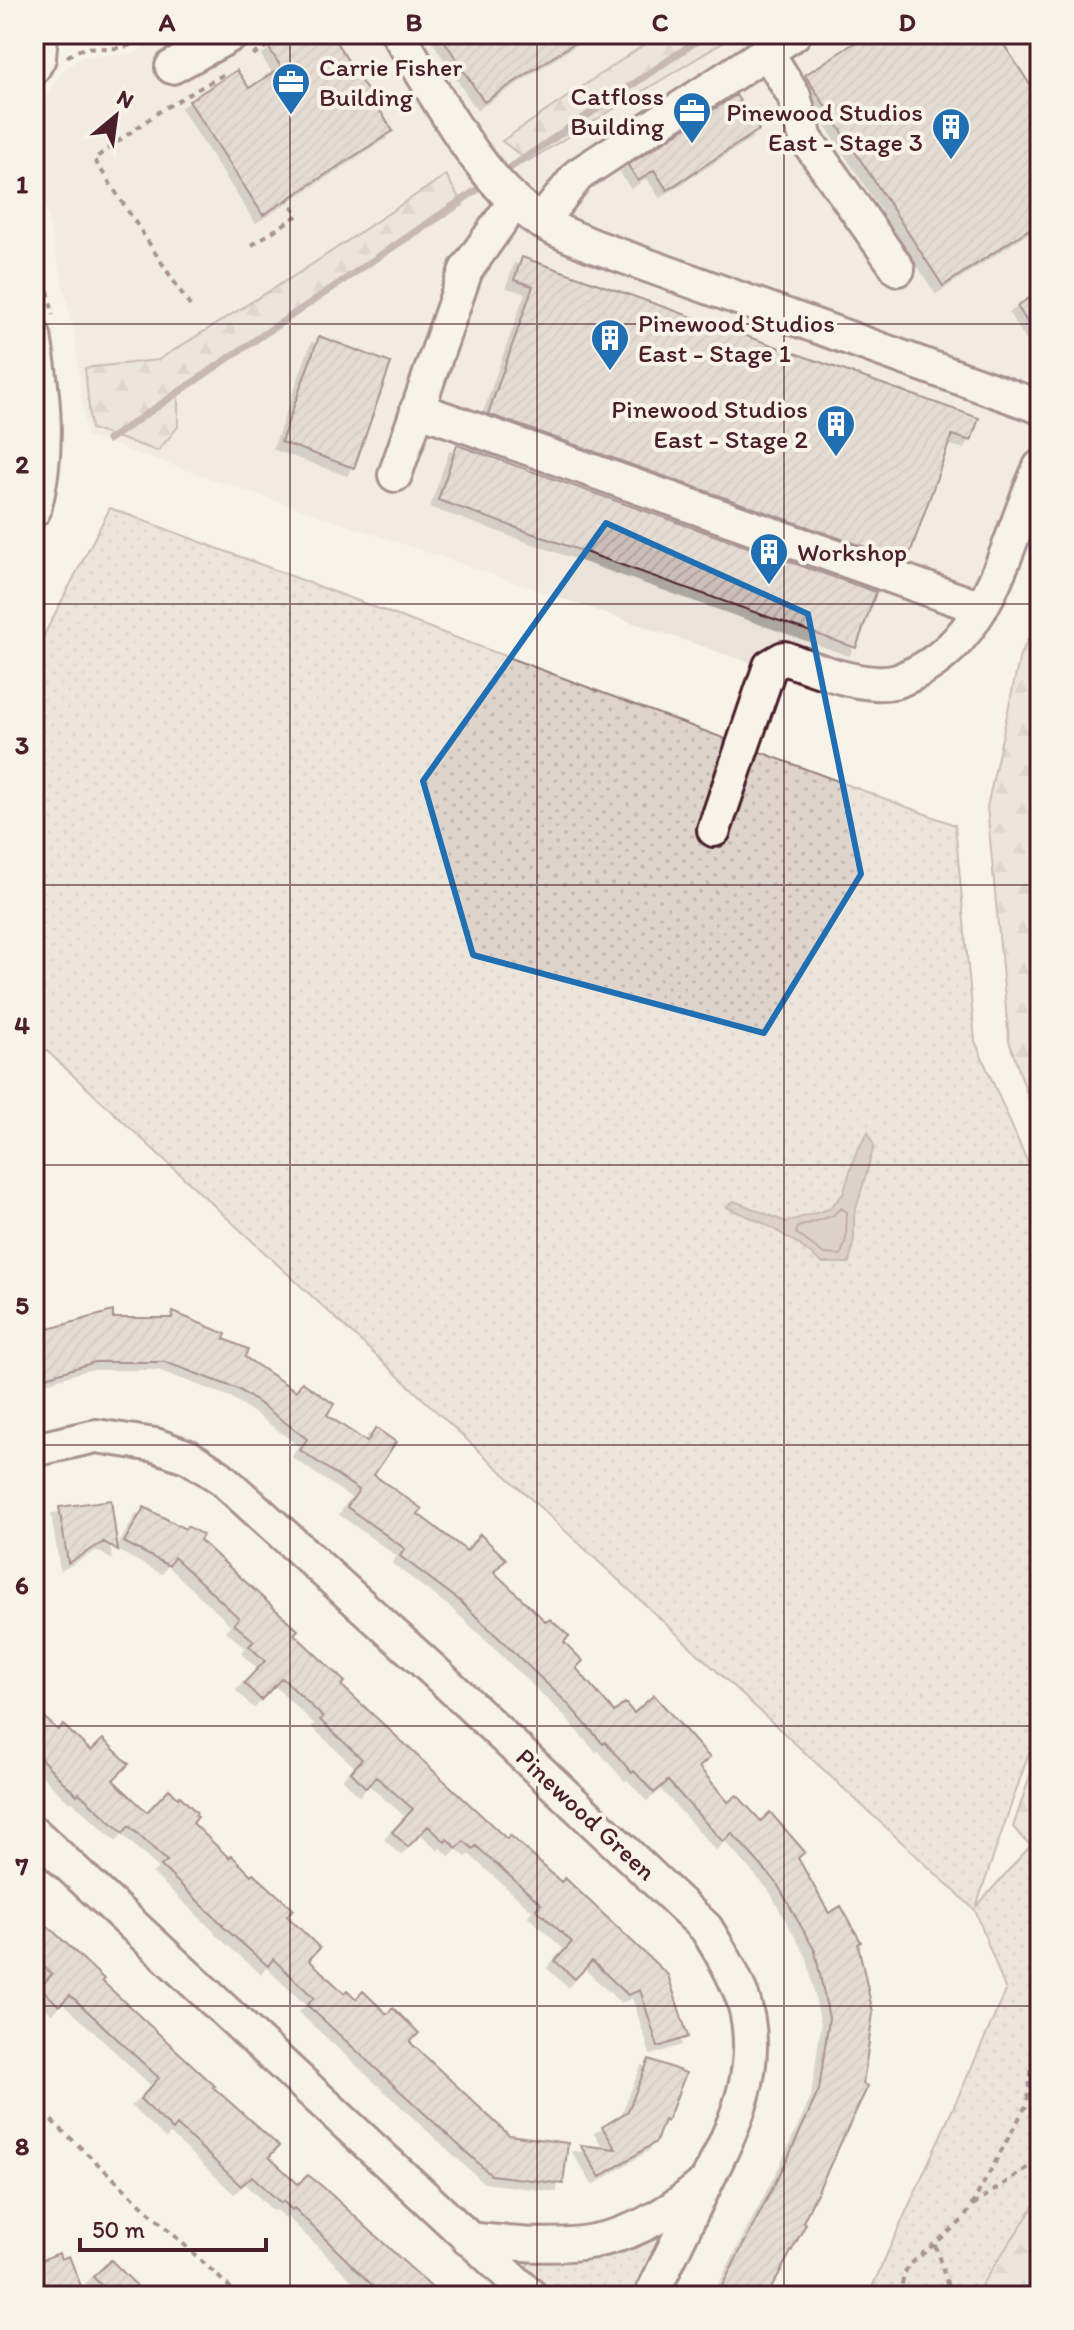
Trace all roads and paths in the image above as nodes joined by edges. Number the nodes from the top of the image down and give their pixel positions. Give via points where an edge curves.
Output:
1 (151, 34) edge
2 (286, 34) edge
3 (398, 34) edge
4 (794, 34) edge
5 (242, 46) edge
6 (47, 48) edge
7 (767, 52) junction
8 (172, 67) dead end
9 (227, 72) dead end
10 (500, 186) junction
11 (287, 199) dead end
12 (34, 220) edge
13 (541, 222) junction
14 (252, 245) dead end
15 (898, 269) dead end
16 (190, 306) dead end
17 (44, 327) edge
18 (1040, 407) edge
19 (417, 409) junction
20 (1040, 467) edge
21 (395, 475) dead end
22 (34, 510) edge
23 (981, 608) junction
24 (714, 830) dead end
25 (34, 1450) edge
26 (34, 1833) edge
27 (1040, 2040) edge
28 (34, 2104) edge
29 (1040, 2159) edge
30 (708, 2181) junction
31 (971, 2206) junction
32 (468, 2239) junction
33 (935, 2244) junction
34 (239, 2296) edge
35 (531, 2296) edge
36 (651, 2296) edge
37 (898, 2296) edge
38 (951, 2296) edge

1 - 6 path via 121,48
2 - 5 path
3 - 10 street
4 - 7 street
5 - 8 street
7 - 13 street via 578,175
7 - 15 street via 794,96 806,139
9 - 16 path via 160,111 94,159
10 - 13 street
10 - 19 street
11 - 14 path via 298,215
12 - 17 path
13 - 18 street via 591,245
17 - 22 street via 44,457
19 - 21 street
19 - 23 street
20 - 23 street
23 - 24 street via 947,652 898,681 839,677 784,658 770,666
25 - 30 street, Pinewood Green via 96,1436 155,1445 189,1457 220,1477 706,1928 743,2000 750,2065 732,2133
26 - 32 street
27 - 31 path via 1036,2038 1027,2104
28 - 34 path
29 - 31 path
30 - 32 street, Pinewood Green via 648,2223 577,2246
30 - 36 street
31 - 33 path
32 - 35 street
33 - 37 path via 907,2267
33 - 38 path

